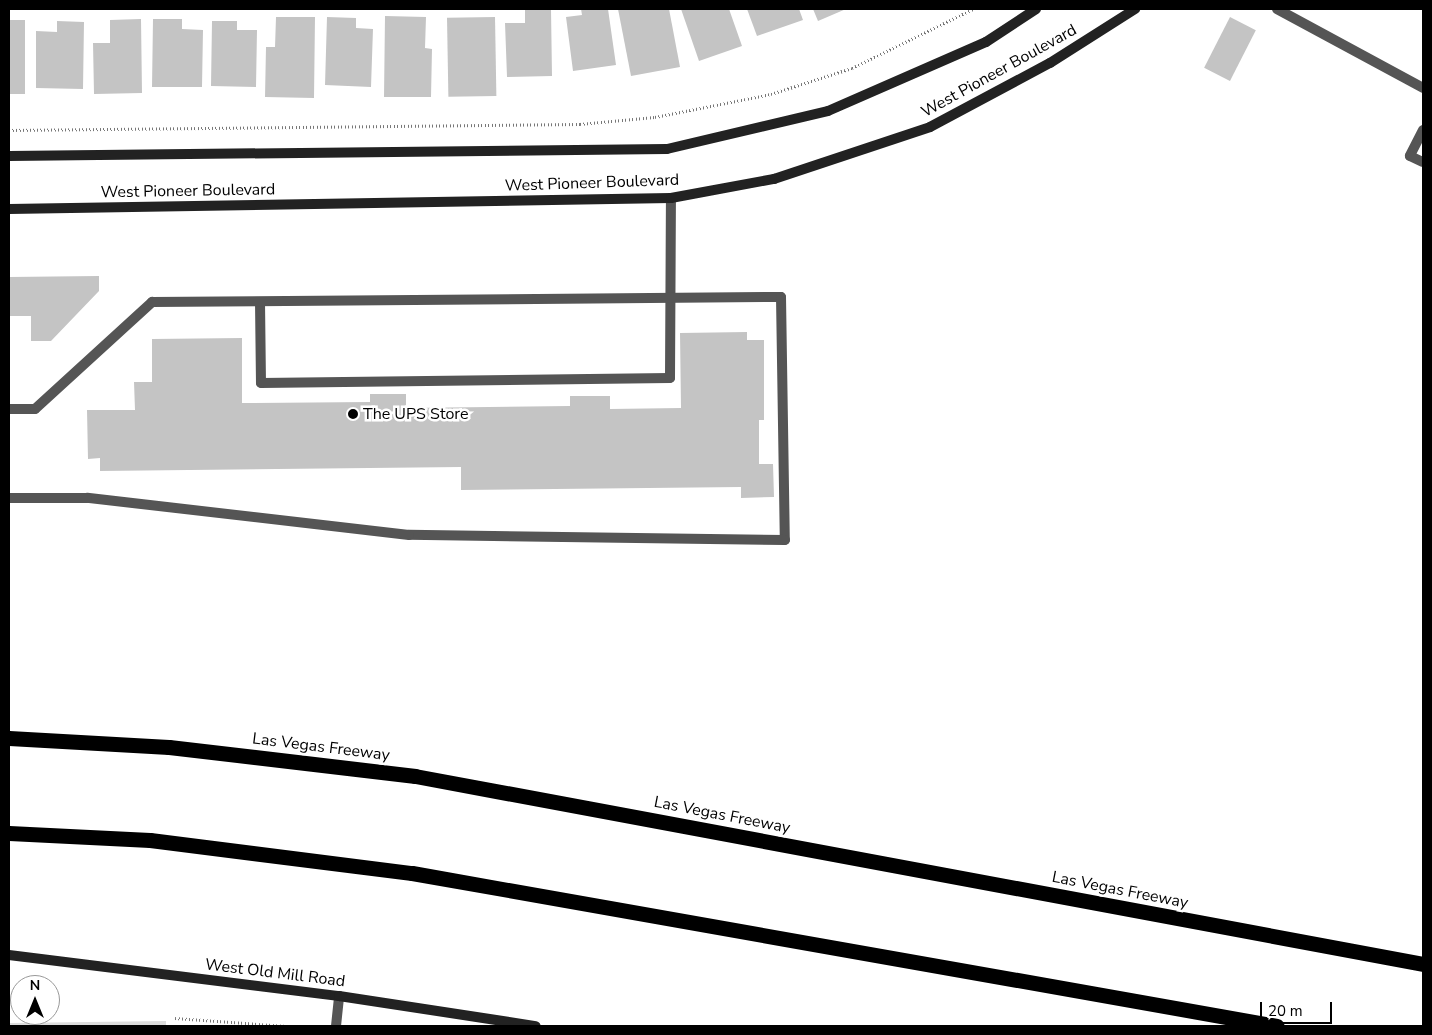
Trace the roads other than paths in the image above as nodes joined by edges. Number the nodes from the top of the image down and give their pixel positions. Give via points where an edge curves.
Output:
1 (1036, 9) edge
2 (1135, 9) edge
3 (1277, 9) edge
4 (1423, 88) edge
5 (1423, 130) edge
6 (9, 156) edge
7 (22, 156) junction
8 (1423, 162) edge
9 (9, 163) edge
10 (671, 198) junction
11 (9, 209) edge
12 (670, 298) junction
13 (260, 302) junction
14 (9, 408) edge
15 (9, 498) edge
16 (9, 738) edge
17 (9, 833) edge
18 (9, 956) edge
19 (1423, 964) edge
20 (339, 996) junction
21 (336, 1026) edge
22 (536, 1026) edge
23 (1277, 1026) edge

1 - 7 main road, West Pioneer Boulevard via 986,42 828,111 667,149
2 - 10 main road, West Pioneer Boulevard via 1050,63 930,127 774,179
3 - 4 street
5 - 8 street via 1410,156
6 - 7 main road, West Pioneer Boulevard
7 - 9 main road
10 - 11 main road, West Pioneer Boulevard
10 - 12 street
12 - 13 street
12 - 13 street via 670,378 261,383
12 - 15 street via 781,297 785,540 409,535 87,498
13 - 14 street via 152,302 35,409
16 - 19 highway, Las Vegas Freeway via 169,747 415,776
17 - 23 highway via 150,840 412,872
18 - 20 main road, West Old Mill Road
20 - 21 street
20 - 22 main road, West Old Mill Road

